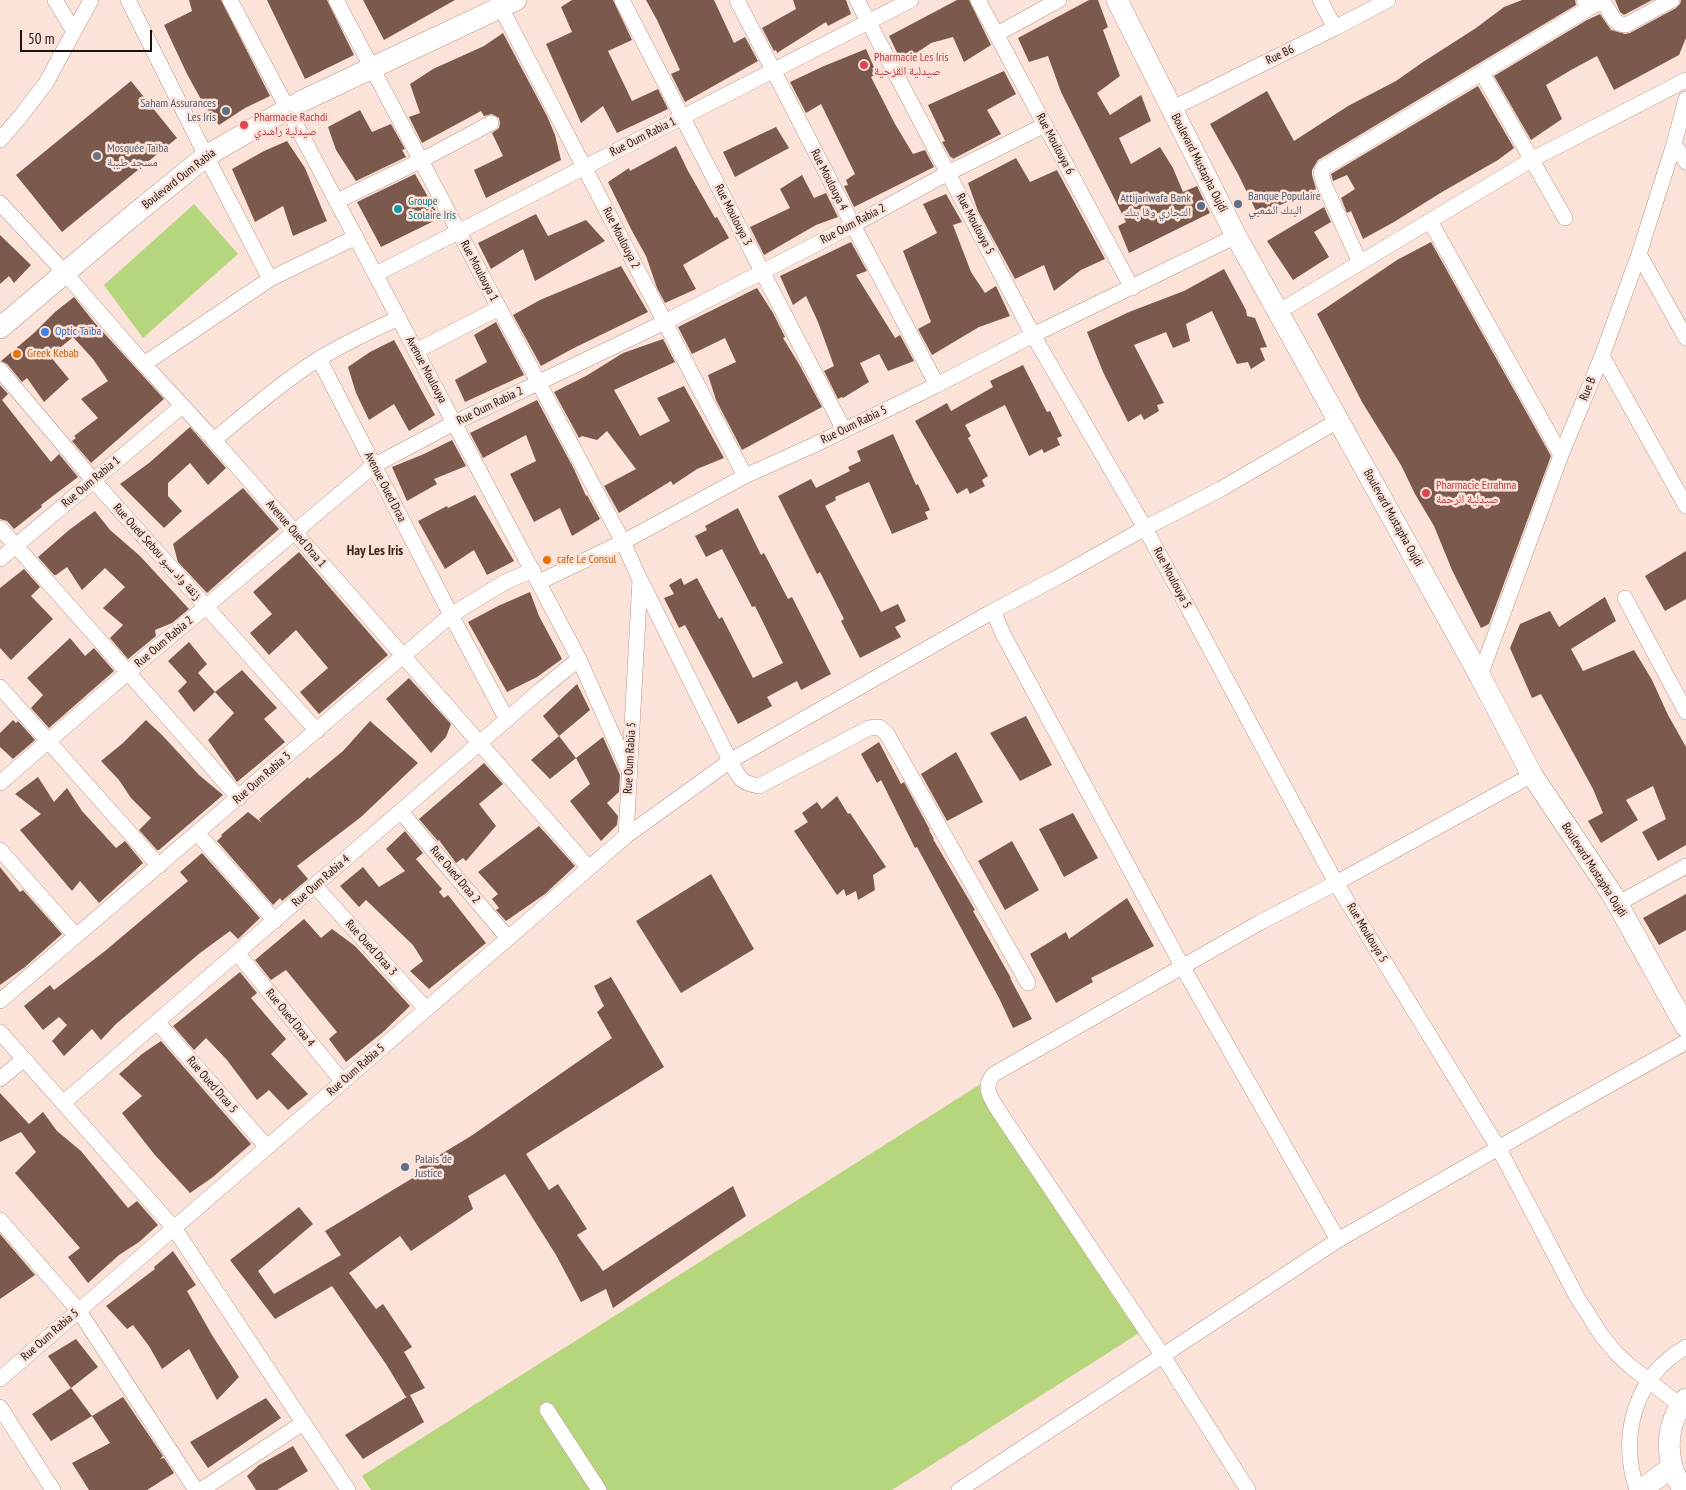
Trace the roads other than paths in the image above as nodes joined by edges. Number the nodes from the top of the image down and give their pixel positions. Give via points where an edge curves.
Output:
1 (55, 0) edge
2 (91, 0) edge
3 (128, 0) edge
4 (230, 0) edge
5 (336, 0) edge
6 (622, 0) edge
7 (737, 0) edge
8 (857, 0) edge
9 (911, 0) edge
10 (978, 0) edge
11 (1059, 0) edge
12 (1117, 0) edge
13 (1320, 0) edge
14 (1388, 0) edge
15 (1672, 0) edge
16 (505, 3) edge
17 (1586, 4) edge
18 (1359, 6) edge
19 (869, 22) junction
20 (1335, 28) junction
21 (74, 30) junction
22 (996, 34) junction
23 (372, 69) junction
24 (773, 70) junction
25 (1482, 72) junction
26 (1686, 80) edge
27 (1686, 99) edge
28 (288, 109) junction
29 (1171, 109) junction
30 (682, 117) junction
31 (491, 123) dead end
32 (1046, 125) junction
33 (0, 140) edge
34 (1674, 144) junction
35 (206, 156) junction
36 (1531, 160) junction
37 (420, 161) junction
38 (1686, 162) edge
39 (584, 167) junction
40 (948, 174) junction
41 (336, 200) junction
42 (0, 203) edge
43 (1565, 218) dead end
44 (1430, 220) junction
45 (853, 225) junction
46 (458, 232) junction
47 (1236, 236) junction
48 (356, 237) junction
49 (1639, 254) junction
50 (1360, 263) junction
51 (762, 272) junction
52 (65, 273) junction
53 (376, 274) junction
54 (270, 279) junction
55 (1132, 288) junction
56 (499, 308) junction
57 (1278, 312) junction
58 (399, 318) junction
59 (665, 322) junction
60 (0, 328) edge
61 (1034, 335) junction
62 (1686, 338) edge
63 (416, 351) junction
64 (1602, 356) junction
65 (319, 359) junction
66 (144, 364) junction
67 (0, 370) edge
68 (538, 383) junction
69 (937, 385) junction
70 (182, 406) junction
71 (1338, 420) junction
72 (454, 423) junction
73 (844, 430) junction
74 (214, 440) junction
75 (1561, 456) junction
76 (373, 466) junction
77 (745, 476) junction
78 (93, 480) junction
79 (1686, 506) edge
80 (0, 528) edge
81 (1145, 528) junction
82 (294, 532) junction
83 (623, 542) junction
84 (15, 545) junction
85 (0, 558) edge
86 (536, 576) junction
87 (640, 580) junction
88 (1625, 598) dead end
89 (206, 607) junction
90 (993, 611) junction
91 (451, 615) junction
92 (403, 657) junction
93 (579, 659) junction
94 (127, 673) junction
95 (1480, 676) junction
96 (0, 687) edge
97 (1686, 712) edge
98 (507, 720) junction
99 (316, 731) junction
100 (48, 742) junction
101 (480, 743) junction
102 (730, 761) junction
103 (629, 770) junction
104 (1532, 776) junction
105 (0, 784) edge
106 (239, 798) junction
107 (401, 812) junction
108 (197, 834) junction
109 (626, 836) junction
110 (0, 850) edge
111 (159, 866) junction
112 (1686, 866) edge
113 (589, 868) junction
114 (1336, 883) junction
115 (315, 886) junction
116 (1617, 904) junction
117 (275, 921) junction
118 (76, 936) junction
119 (508, 938) junction
120 (237, 953) junction
121 (1182, 966) junction
122 (1028, 983) dead end
123 (0, 1000) edge
124 (426, 1009) junction
125 (158, 1022) junction
126 (1686, 1027) edge
127 (0, 1032) edge
128 (1686, 1042) edge
129 (24, 1059) junction
130 (0, 1079) edge
131 (343, 1082) junction
132 (63, 1103) junction
133 (267, 1147) junction
134 (1499, 1149) junction
135 (0, 1220) edge
136 (174, 1228) junction
137 (1338, 1240) junction
138 (79, 1311) junction
139 (1686, 1347) edge
140 (1163, 1356) junction
141 (0, 1379) edge
142 (1650, 1381) junction
143 (1683, 1402) edge
144 (0, 1407) edge
145 (547, 1410) dead end
146 (303, 1423) junction
147 (1672, 1467) junction
148 (53, 1490) edge
149 (196, 1490) edge
150 (201, 1490) edge
151 (348, 1490) edge
152 (599, 1490) edge
153 (958, 1490) edge
154 (1248, 1490) edge
155 (1637, 1490) edge
156 (1641, 1490) edge
157 (1684, 1490) edge

1 - 21 street
2 - 21 street
3 - 35 street
4 - 28 street, Avenue Moulouya
5 - 23 street, Rue Moulouya 1
6 - 30 street, Rue Moulouya 3
7 - 24 street, Rue Moulouya 4
8 - 19 street, Rue Moulouya 5
9 - 19 street, Rue Oum Rabia 1
10 - 22 street, Rue Moulouya 6
11 - 22 street
12 - 29 main road, Boulevard Mustapha Oujdi
13 - 20 street
14 - 18 street, Rue B6
15 - 17 street via 1626,25 1618,24 1602,2
16 - 23 main road, Boulevard Oum Rabia
16 - 39 street, Rue Moulouya 2
17 - 25 street
18 - 20 street, Rue B6
19 - 24 street, Rue Oum Rabia 1
19 - 40 street, Rue Moulouya 5
20 - 29 street, Rue B6
21 - 33 street via 46,83
22 - 32 street, Rue Moulouya 6
23 - 28 main road, Boulevard Oum Rabia
23 - 37 street, Rue Moulouya 1
24 - 30 street, Rue Oum Rabia 1
24 - 45 street, Rue Moulouya 4
25 - 36 street
25 - 50 street via 1322,168 1324,184
26 - 36 street
27 - 34 street, Rue B
28 - 35 main road, Boulevard Oum Rabia
28 - 41 street, Avenue Moulouya
29 - 47 main road, Boulevard Mustapha Oujdi
30 - 39 street, Rue Oum Rabia 1
30 - 51 street, Rue Moulouya 3
31 - 37 street
32 - 40 street, Rue Oum Rabia 2
32 - 55 street, Rue Moulouya 6
34 - 38 street
34 - 49 street, Rue B
35 - 52 main road, Boulevard Oum Rabia
35 - 54 street
36 - 43 street
36 - 44 street
37 - 41 street
37 - 46 street, Rue Moulouya 1
39 - 46 street, Rue Oum Rabia 1
39 - 59 street, Rue Moulouya 2
40 - 45 street, Rue Oum Rabia 2
40 - 61 street, Rue Moulouya 5
41 - 48 street, Avenue Moulouya
42 - 52 street, Avenue Oued Draa 1
44 - 50 street
44 - 75 street
45 - 51 street, Rue Oum Rabia 2
45 - 69 street, Rue Moulouya 4
46 - 53 street, Rue Oum Rabia 1
46 - 56 street, Rue Moulouya 1
47 - 55 street, Rue Oum Rabia 5
47 - 57 main road, Boulevard Mustapha Oujdi
48 - 53 street, Avenue Moulouya
48 - 54 street
49 - 62 street
49 - 64 street, Rue B
50 - 57 street
51 - 59 street, Rue Oum Rabia 2
51 - 73 street, Rue Moulouya 3
52 - 60 main road, Boulevard Oum Rabia
52 - 66 street, Avenue Oued Draa 1
53 - 58 street, Avenue Moulouya
54 - 66 street
55 - 61 street, Rue Oum Rabia 5
56 - 63 street
56 - 68 street, Rue Moulouya 1
57 - 71 main road, Boulevard Mustapha Oujdi
58 - 63 street, Avenue Moulouya
58 - 65 street
59 - 68 street, Rue Oum Rabia 2
59 - 77 street, Rue Moulouya 2
61 - 69 street, Rue Oum Rabia 5
61 - 81 street, Rue Moulouya 5
63 - 72 street, Avenue Moulouya
64 - 75 street, Rue B
64 - 79 street
65 - 74 street via 268,395
65 - 76 street, Avenue Oued Draa
66 - 70 street, Avenue Oued Draa 1
67 - 78 street, Rue Oued Sebou زنقة واد سبو
68 - 72 street, Rue Oum Rabia 2
68 - 83 street, Rue Moulouya 1
69 - 73 street, Rue Oum Rabia 5
70 - 74 street, Avenue Oued Draa 1
70 - 78 street, Rue Oum Rabia 1
71 - 81 street via 1221,489
71 - 95 main road, Boulevard Mustapha Oujdi
72 - 76 street, Rue Oum Rabia 2
72 - 86 street, Avenue Moulouya
73 - 77 street, Rue Oum Rabia 5
74 - 82 street, Avenue Oued Draa 1
75 - 95 street, Rue B
76 - 82 street, Rue Oum Rabia 2
76 - 91 street, Avenue Oued Draa
77 - 83 street, Rue Oum Rabia 5
78 - 84 street, Rue Oum Rabia 1
78 - 89 street, Rue Oued Sebou زنقة واد سبو
80 - 84 street
81 - 90 street
81 - 114 street, Rue Moulouya 5
82 - 89 street, Rue Oum Rabia 2
82 - 92 street, Avenue Oued Draa 1
83 - 86 street, Rue Oum Rabia 3
83 - 87 street, Rue Oum Rabia 5
84 - 85 street, Rue Oum Rabia 1
84 - 94 street
86 - 91 street, Rue Oum Rabia 3 via 505,582
86 - 93 street, Avenue Moulouya
87 - 102 street
87 - 103 street, Rue Oum Rabia 5
88 - 97 street
89 - 94 street, Rue Oum Rabia 2
89 - 99 street, Rue Oued Sebou زنقة واد سبو
90 - 102 street
90 - 121 street
91 - 92 street, Rue Oum Rabia 3
91 - 98 street, Avenue Oued Draa
92 - 99 street, Rue Oum Rabia 3
92 - 101 street, Avenue Oued Draa 1
93 - 98 street, Rue Oum Rabia 4
93 - 103 street, Avenue Moulouya
94 - 100 street, Rue Oum Rabia 2
94 - 106 street
95 - 104 main road, Boulevard Mustapha Oujdi
96 - 100 street
98 - 101 street, Rue Oum Rabia 4
99 - 106 street, Rue Oum Rabia 3
100 - 105 street, Rue Oum Rabia 2
100 - 111 street
101 - 107 street, Rue Oum Rabia 4
101 - 113 street, Avenue Oued Draa 1
102 - 109 street
102 - 122 street via 739,779 759,786 869,728 879,727 887,734
103 - 109 street, Rue Oum Rabia 5
104 - 114 street
104 - 116 main road, Boulevard Mustapha Oujdi
106 - 108 street, Rue Oum Rabia 3
107 - 115 street, Rue Oum Rabia 4
107 - 119 street, Rue Oued Draa 2
108 - 111 street, Rue Oum Rabia 3
108 - 117 street
109 - 113 street, Rue Oum Rabia 5
110 - 118 street
111 - 118 street, Rue Oum Rabia 3
112 - 116 street
113 - 119 street, Rue Oum Rabia 5
114 - 121 street
114 - 134 street, Rue Moulouya 5
115 - 117 street, Rue Oum Rabia 4
115 - 124 street, Rue Oued Draa 3
116 - 126 main road, Boulevard Mustapha Oujdi
117 - 120 street, Rue Oum Rabia 4
118 - 123 street, Rue Oum Rabia 3
119 - 124 street, Rue Oum Rabia 5
120 - 125 street, Rue Oum Rabia 4
120 - 131 street, Rue Oued Draa 4
121 - 137 street
121 - 140 street via 994,1074 987,1089
124 - 131 street, Rue Oum Rabia 5
125 - 132 street, Rue Oum Rabia 4
125 - 133 street, Rue Oued Draa 5
127 - 129 street
128 - 134 street
129 - 130 street
129 - 132 street
131 - 133 street, Rue Oum Rabia 5
132 - 136 street
133 - 136 street, Rue Oum Rabia 5
134 - 137 street
134 - 142 street, Rue Moulouya 5 via 1577,1298 1617,1354
135 - 138 street
136 - 138 street, Rue Oum Rabia 5
136 - 146 street
137 - 140 street
138 - 141 street, Rue Oum Rabia 5
138 - 149 street
139 - 142 street via 1669,1359
140 - 153 street
140 - 154 street
142 - 143 street, Rue Moulouya 5
142 - 155 street via 1636,1407 1629,1435 1630,1464
143 - 147 main road via 1671,1429 1669,1455
144 - 148 street
145 - 152 street
146 - 150 street
146 - 151 street
147 - 156 main road
147 - 157 main road

